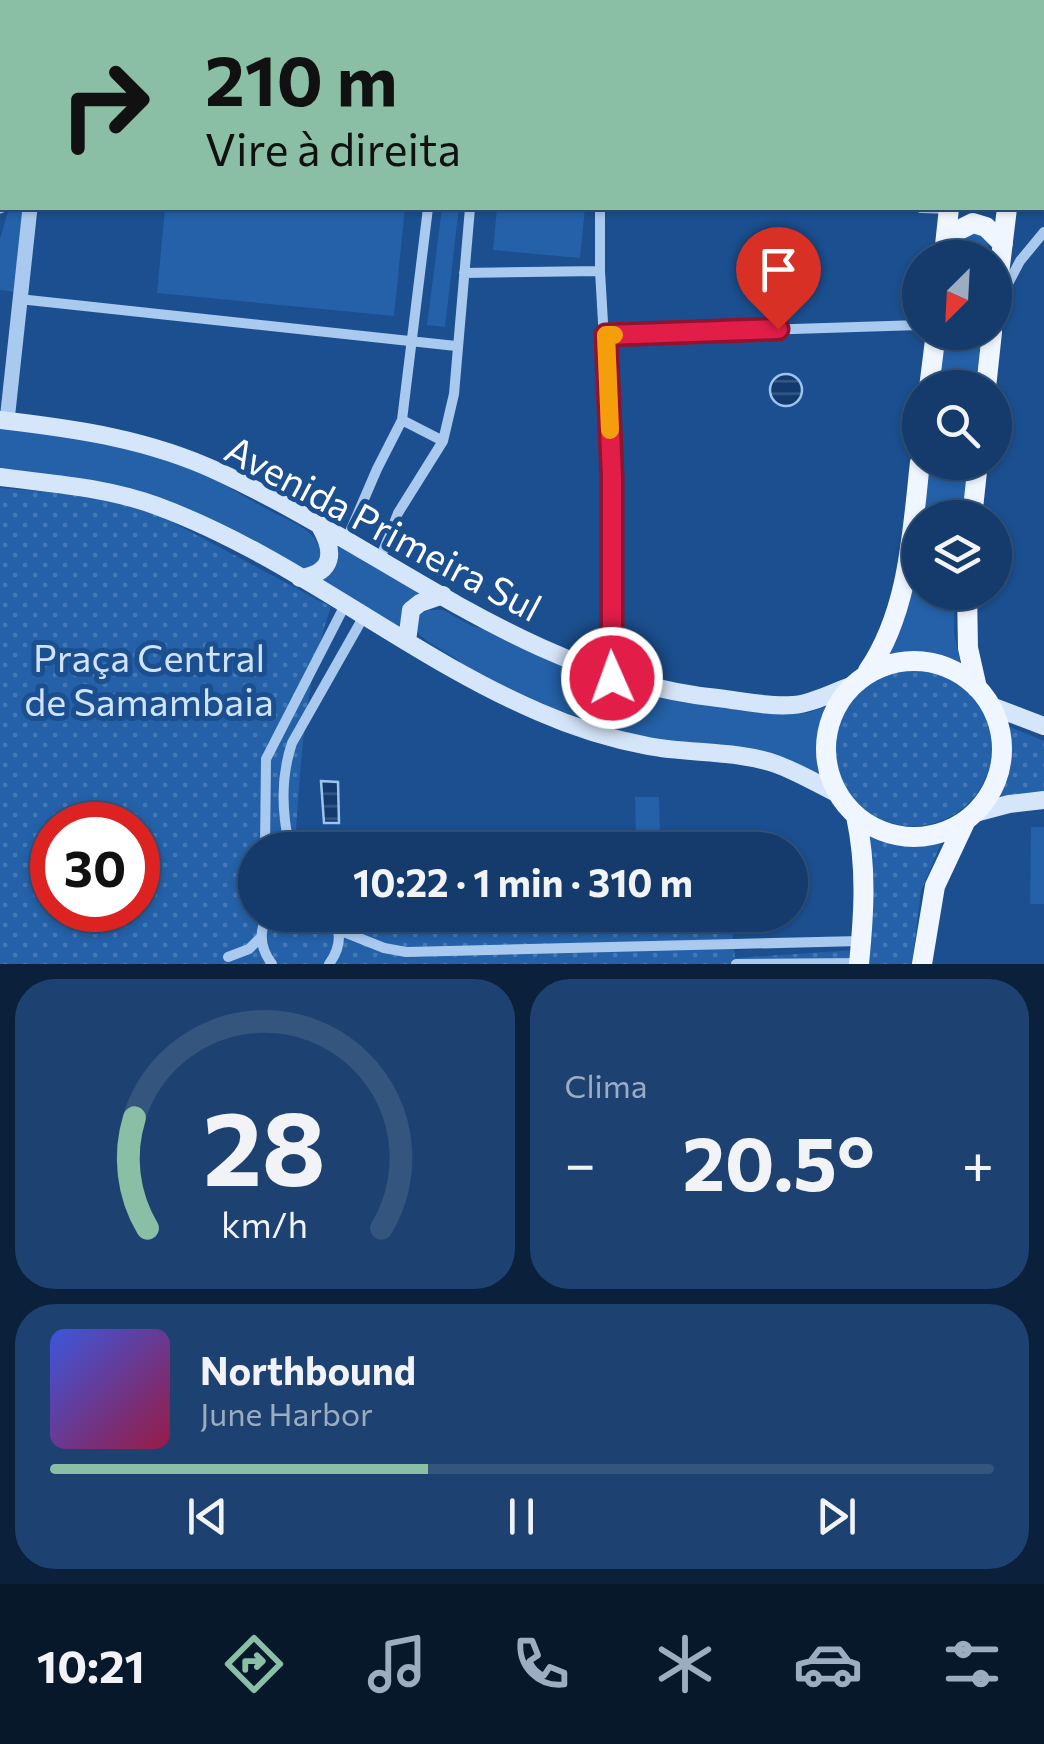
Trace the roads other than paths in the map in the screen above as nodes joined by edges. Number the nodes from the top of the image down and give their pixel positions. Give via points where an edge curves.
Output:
1 (30, 210) edge
2 (428, 210) edge
3 (470, 210) edge
4 (600, 210) edge
5 (949, 210) edge
6 (1007, 210) edge
7 (1044, 232) edge
8 (946, 240) edge
9 (951, 240) edge
10 (999, 240) edge
11 (1003, 240) edge
12 (600, 271) junction
13 (464, 273) junction
14 (1012, 277) edge
15 (19, 299) junction
16 (902, 327) edge
17 (606, 335) junction
18 (413, 341) junction
19 (456, 346) junction
20 (4, 420) edge
21 (402, 420) junction
22 (443, 441) junction
23 (0, 476) edge
24 (917, 480) edge
25 (320, 526) junction
26 (346, 541) junction
27 (380, 559) junction
28 (300, 578) junction
29 (443, 596) junction
30 (345, 605) junction
31 (967, 610) edge
32 (364, 616) junction
33 (406, 641) junction
34 (612, 678) junction
35 (858, 680) junction
36 (978, 688) junction
37 (990, 706) junction
38 (1044, 726) edge
39 (582, 728) junction
40 (838, 794) junction
41 (1044, 800) edge
42 (856, 816) junction
43 (971, 816) junction
44 (265, 832) edge
45 (287, 832) edge
46 (263, 932) edge
47 (339, 932) edge
48 (344, 932) edge
49 (261, 937) junction
50 (862, 940) junction
51 (228, 957) dead end
52 (272, 964) edge
53 (329, 964) edge
54 (736, 964) edge
55 (860, 964) edge
56 (922, 964) edge

1 - 15 street
2 - 18 street
3 - 13 street
4 - 12 street
5 - 8 main road
6 - 11 main road
7 - 14 street
9 - 10 main road via 973,223
12 - 13 street
12 - 17 street
13 - 19 street
15 - 18 street
15 - 20 street
16 - 17 street
17 - 34 street
18 - 19 street
18 - 21 street
19 - 22 street
20 - 25 main road, Avenida Primeira Sul via 157,446
21 - 22 street
21 - 26 street
22 - 27 street via 398,513
23 - 28 main road via 158,506
24 - 35 main road via 900,601 887,642
25 - 26 main road, Avenida Primeira Sul
25 - 28 main road via 330,558 321,573
26 - 27 main road, Avenida Primeira Sul
27 - 29 main road, Avenida Primeira Sul
28 - 30 main road
29 - 33 main road via 411,610
29 - 34 main road, Avenida Primeira Sul via 522,640
30 - 32 main road
30 - 44 street via 266,759
31 - 36 main road
32 - 33 main road
32 - 45 street via 292,743 285,764
33 - 39 main road via 471,679
34 - 35 main road, Avenida Primeira Sul via 700,697 797,705
34 - 39 main road via 614,710 596,727
35 - 36 main road via 885,665 928,662
35 - 40 main road via 834,710 826,738 827,767
36 - 37 main road
37 - 38 main road
37 - 43 main road via 999,727 999,773
39 - 40 main road via 647,746 773,763
40 - 42 main road
41 - 43 main road
42 - 43 main road via 911,837 940,833
42 - 50 main road via 866,884
43 - 56 main road via 935,886
46 - 49 street
47 - 53 street
48 - 50 street via 406,952
49 - 51 street
49 - 52 street
50 - 55 main road
54 - 55 street

